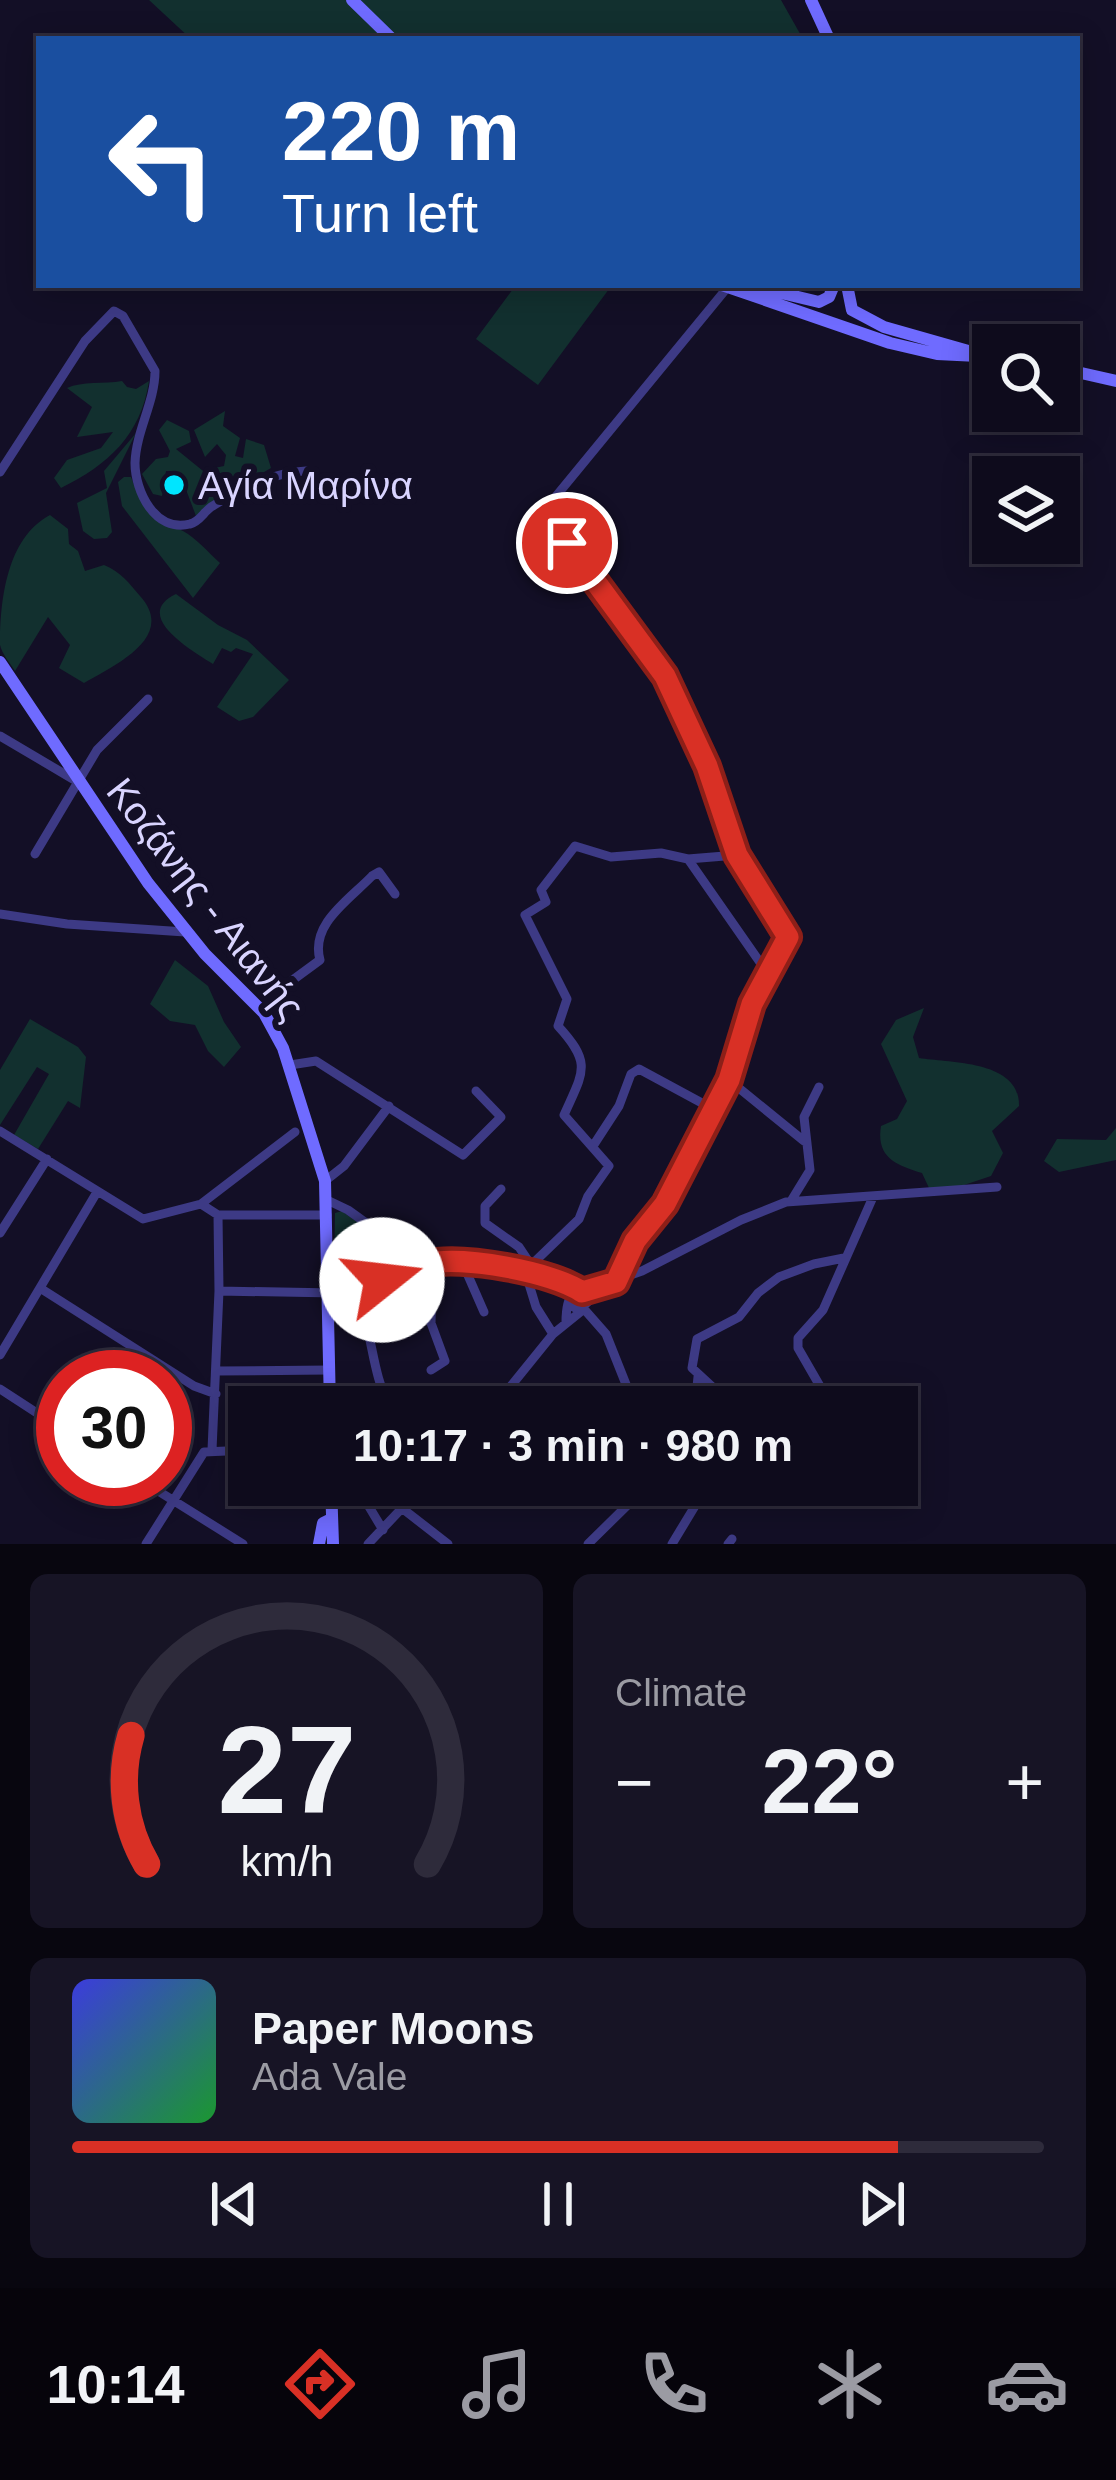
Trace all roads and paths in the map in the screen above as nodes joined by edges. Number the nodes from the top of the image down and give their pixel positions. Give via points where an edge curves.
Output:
1 (352, 0) edge
2 (811, 0) edge
3 (389, 36) edge
4 (829, 36) edge
5 (722, 288) edge
6 (730, 288) edge
7 (759, 288) edge
8 (848, 288) edge
9 (830, 294) edge
10 (851, 306) junction
11 (833, 323) junction
12 (972, 353) edge
13 (972, 356) edge
14 (1080, 373) edge
15 (1116, 381) edge
16 (307, 471) dead end
17 (0, 472) edge
18 (0, 662) edge
19 (148, 699) dead end
20 (0, 736) edge
21 (78, 782) junction
22 (35, 854) dead end
23 (737, 855) junction
24 (688, 860) junction
25 (395, 894) dead end
26 (0, 914) edge
27 (185, 932) junction
28 (766, 971) junction
29 (264, 1013) junction
30 (290, 1065) junction
31 (729, 1080) junction
32 (819, 1087) dead end
33 (476, 1091) dead end
34 (389, 1106) junction
35 (713, 1109) junction
36 (0, 1131) edge
37 (295, 1132) dead end
38 (806, 1143) junction
39 (593, 1146) junction
40 (47, 1160) junction
41 (325, 1181) junction
42 (997, 1187) dead end
43 (501, 1189) dead end
44 (97, 1192) junction
45 (874, 1197) junction
46 (791, 1201) junction
47 (201, 1204) junction
48 (327, 1208) junction
49 (218, 1215) junction
50 (0, 1233) edge
51 (844, 1258) junction
52 (423, 1264) junction
53 (463, 1264) junction
54 (527, 1267) junction
55 (382, 1280) junction
56 (616, 1282) junction
57 (604, 1286) junction
58 (40, 1288) junction
59 (578, 1288) junction
60 (354, 1289) junction
61 (219, 1291) junction
62 (328, 1293) junction
63 (569, 1299) junction
64 (586, 1307) junction
65 (484, 1312) dead end
66 (566, 1322) junction
67 (407, 1327) dead end
68 (553, 1334) junction
69 (0, 1355) edge
70 (216, 1370) junction
71 (329, 1370) junction
72 (431, 1370) dead end
73 (698, 1377) junction
74 (329, 1386) edge
75 (381, 1386) edge
76 (511, 1386) edge
77 (627, 1386) edge
78 (697, 1386) edge
79 (710, 1386) edge
80 (820, 1386) edge
81 (0, 1389) edge
82 (215, 1394) junction
83 (36, 1412) edge
84 (212, 1450) junction
85 (228, 1450) edge
86 (192, 1470) edge
87 (169, 1506) edge
88 (180, 1506) edge
89 (331, 1506) edge
90 (369, 1506) edge
91 (406, 1506) edge
92 (627, 1506) edge
93 (695, 1506) edge
94 (403, 1509) junction
95 (331, 1519) junction
96 (383, 1530) junction
97 (317, 1541) edge
98 (146, 1544) edge
99 (243, 1544) edge
100 (333, 1544) edge
101 (368, 1544) edge
102 (448, 1544) edge
103 (589, 1544) edge
104 (672, 1544) edge

1 - 3 main road
2 - 4 main road
5 - 23 street via 543,512 665,676
6 - 11 main road
7 - 9 main road via 803,300
8 - 10 main road
9 - 10 main road
9 - 11 main road via 822,310
10 - 11 main road via 848,320
10 - 12 main road via 884,327
11 - 13 main road via 921,351
14 - 15 main road
16 - 17 street via 267,477 196,522 160,519 136,471 155,371 114,310 85,340
18 - 21 main road, Κοζάνης - Αιανής
19 - 21 street via 112,732
20 - 21 street
21 - 22 street
21 - 27 main road, Κοζάνης - Αιανής
23 - 24 street
23 - 28 street via 788,937
24 - 28 street
24 - 39 street via 611,857 574,846 541,890 545,902 525,915 567,999 558,1026 584,1069 565,1115
25 - 29 street via 380,872 373,876 318,931 320,960
26 - 27 street
27 - 29 main road, Κοζάνης - Αιανής
28 - 31 street
29 - 30 main road, Κοζάνης - Αιανής
30 - 34 street via 316,1061
30 - 41 main road, Κοζάνης - Αιανής
31 - 35 street
31 - 38 street
32 - 38 street via 806,1108
33 - 34 street via 501,1117 463,1154
34 - 41 street
35 - 39 street via 639,1069
35 - 56 street
36 - 40 street
37 - 47 street
38 - 46 street via 810,1170
39 - 54 street via 607,1170 579,1220
40 - 44 street
40 - 50 street
41 - 48 main road, Κοζάνης - Αιανής
42 - 45 street
43 - 54 street via 485,1206 485,1223 519,1247
44 - 47 street via 143,1219
44 - 58 street
45 - 46 street
45 - 51 street
46 - 56 street
47 - 49 street
48 - 49 street
48 - 52 street via 348,1210
48 - 62 main road, Κοζάνης - Αιανής
49 - 61 street
51 - 73 street via 779,1277 739,1317 697,1339
51 - 80 street via 823,1310 798,1338
52 - 53 street
52 - 55 street
52 - 72 street via 445,1361
53 - 54 street
53 - 65 street
54 - 59 street
54 - 68 street via 536,1307
55 - 60 street
55 - 67 street
56 - 57 street
57 - 59 street
57 - 64 street
58 - 69 street
58 - 82 street
59 - 63 street
59 - 64 street
60 - 62 street
60 - 75 street
61 - 62 street
61 - 70 street
62 - 71 main road, Κοζάνης - Αιανής
63 - 64 street via 573,1309
63 - 66 street
64 - 66 street
64 - 77 street
66 - 68 street
68 - 76 street
70 - 71 street
70 - 82 street
71 - 74 main road, Κοζάνης - Αιανής
73 - 78 street
73 - 79 street
81 - 83 street
82 - 84 street
84 - 85 street
84 - 86 street
87 - 98 street
88 - 99 street
89 - 95 main road
90 - 96 street
91 - 94 street
92 - 103 street
93 - 104 street
94 - 96 street
94 - 102 street
95 - 97 main road
95 - 100 main road
96 - 101 street

